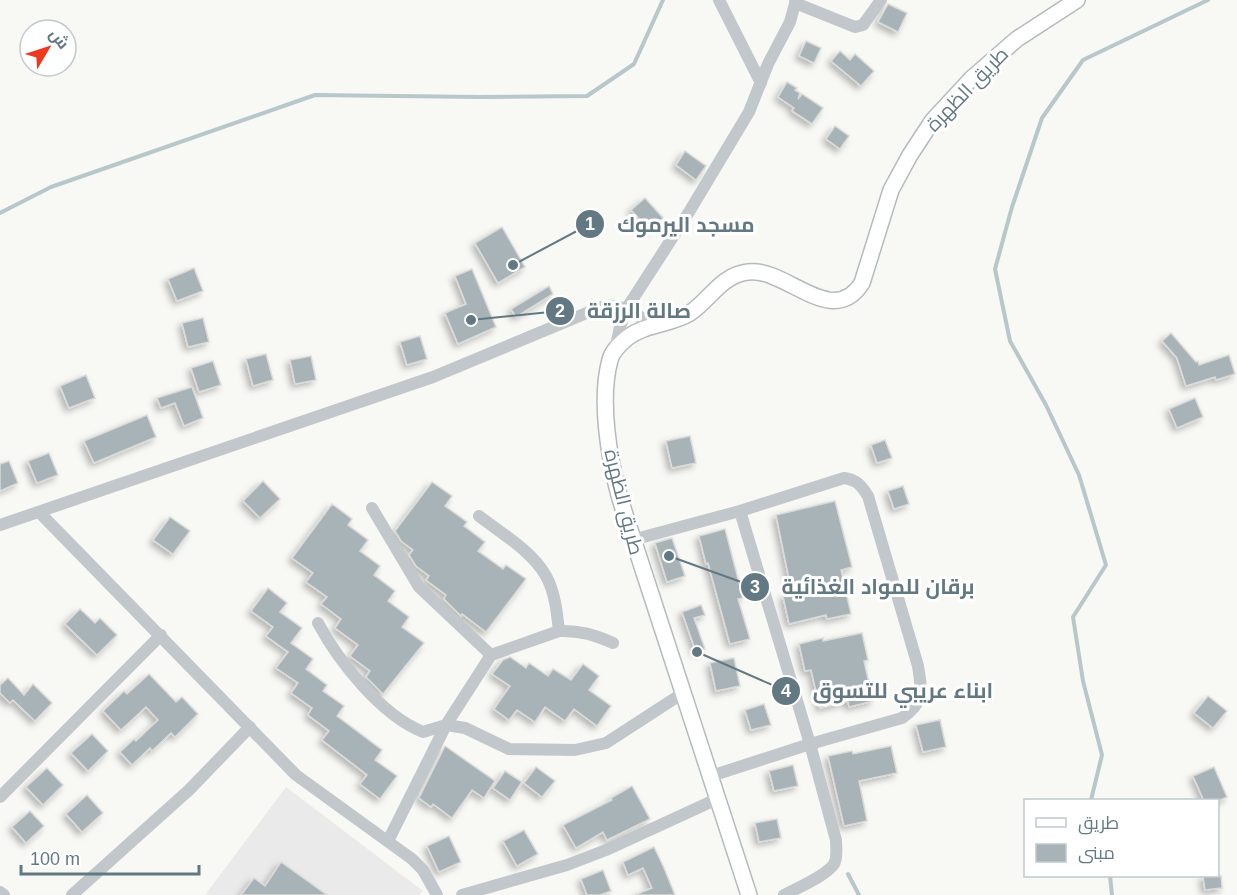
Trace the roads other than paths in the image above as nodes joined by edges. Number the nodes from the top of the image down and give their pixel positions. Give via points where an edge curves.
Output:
1 (719, 0) edge
2 (880, 0) edge
3 (1077, 0) edge
4 (796, 2) edge
5 (761, 83) junction
6 (627, 308) junction
7 (654, 326) junction
8 (615, 350) junction
9 (372, 508) dead end
10 (740, 511) junction
11 (39, 512) junction
12 (479, 516) dead end
13 (0, 525) edge
14 (632, 540) junction
15 (318, 623) dead end
16 (559, 631) junction
17 (161, 635) junction
18 (613, 643) dead end
19 (491, 655) junction
20 (683, 693) junction
21 (446, 725) junction
22 (250, 727) junction
23 (810, 744) junction
24 (711, 776) junction
25 (0, 797) edge
26 (717, 799) junction
27 (388, 841) junction
28 (0, 892) edge
29 (4, 895) edge
30 (72, 895) edge
31 (437, 895) edge
32 (462, 895) edge
33 (749, 895) edge
34 (784, 895) edge

1 - 5 street
2 - 4 street via 867,22 855,27
3 - 7 main road, طريق الظهرة via 1017,39 971,79 933,120 891,190 862,283 854,293 843,300 829,301 771,274 747,272 721,283 688,314
4 - 5 street
5 - 6 street via 728,148
6 - 7 street
6 - 8 street
6 - 11 street via 601,307 433,377
7 - 8 main road, طريق الظهرة via 636,332
8 - 14 main road, طريق الظهرة via 608,377 608,436 614,479
9 - 19 street via 418,587
10 - 14 street
10 - 23 street
10 - 23 street via 844,478 854,479 862,486 871,507 918,666 920,701 902,718
11 - 13 street
11 - 17 street
12 - 16 street via 547,577
14 - 20 main road, طريق الظهرة
15 - 21 street via 331,648 374,698 423,732
16 - 18 street via 592,634
16 - 19 street
17 - 22 street
17 - 25 street
19 - 21 street
20 - 21 street via 606,742 575,750 509,749 465,728
20 - 24 main road, طريق الظهرة
21 - 27 street
22 - 27 street via 296,775
22 - 30 street via 189,790
23 - 24 street
23 - 34 street via 837,853 834,864 822,874
24 - 26 main road, طريق الظهرة
26 - 32 street via 577,861
26 - 33 main road, طريق الظهرة
27 - 31 street via 423,870
28 - 29 street

